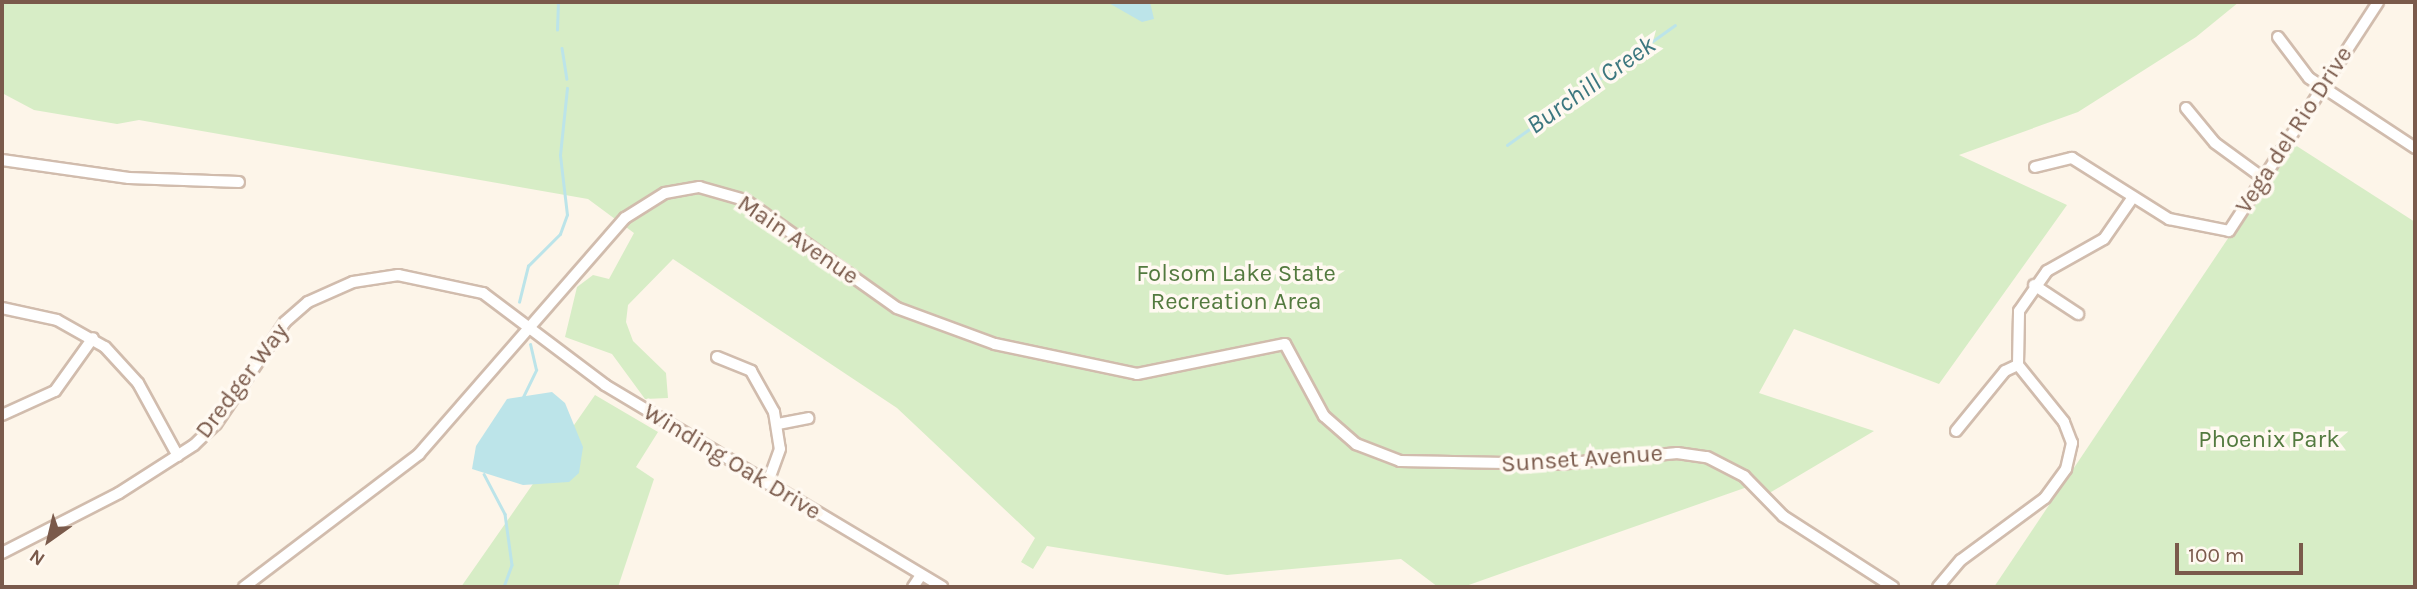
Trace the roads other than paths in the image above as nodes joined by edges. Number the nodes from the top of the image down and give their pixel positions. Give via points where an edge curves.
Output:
1 (2378, 2) edge
2 (2278, 37) dead end
3 (2322, 88) junction
4 (2186, 108) dead end
5 (2415, 148) edge
6 (2, 160) edge
7 (2035, 167) dead end
8 (2263, 178) junction
9 (239, 182) dead end
10 (2132, 200) junction
11 (2034, 285) junction
12 (2, 308) edge
13 (2078, 314) dead end
14 (529, 327) junction
15 (93, 338) junction
16 (1285, 344) joint
17 (717, 357) dead end
18 (2018, 365) junction
19 (2, 415) edge
20 (808, 418) dead end
21 (778, 424) junction
22 (1956, 431) dead end
23 (178, 456) junction
24 (767, 484) junction
25 (2, 553) edge
26 (921, 575) junction
27 (244, 587) edge
28 (913, 587) edge
29 (942, 587) edge
30 (1893, 587) edge
31 (1938, 587) edge

1 - 3 street, Vega del Rio Drive
2 - 3 street via 2296,68
3 - 5 street
3 - 8 street, Vega del Rio Drive
4 - 8 street via 2215,144
6 - 9 street via 100,175
7 - 10 street via 2072,158
8 - 10 street, Vega del Rio Drive via 2229,230 2196,227
10 - 11 street via 2104,239 2047,271
11 - 13 street
11 - 18 street via 2017,321
12 - 15 street via 57,320
14 - 16 street, Main Avenue via 625,218 656,197 699,187 745,200 897,308 995,344 1137,374
14 - 23 street, Dredger Way via 483,293 452,282 398,275 336,287 285,322 216,424
14 - 24 street, Winding Oak Drive via 605,385
14 - 27 street, Main Avenue via 419,454
15 - 19 street via 55,391
15 - 23 street via 138,383
16 - 30 street, Sunset Avenue via 1324,416 1373,451 1435,465 1707,457 1744,475 1783,516
17 - 21 street via 751,370
18 - 22 street via 2005,371
18 - 31 street via 2064,422 2070,461 2045,498 1961,560
20 - 21 street
21 - 24 street via 779,456
23 - 25 street, Dredger Way
24 - 26 street, Winding Oak Drive
26 - 28 street
26 - 29 street, Winding Oak Drive

